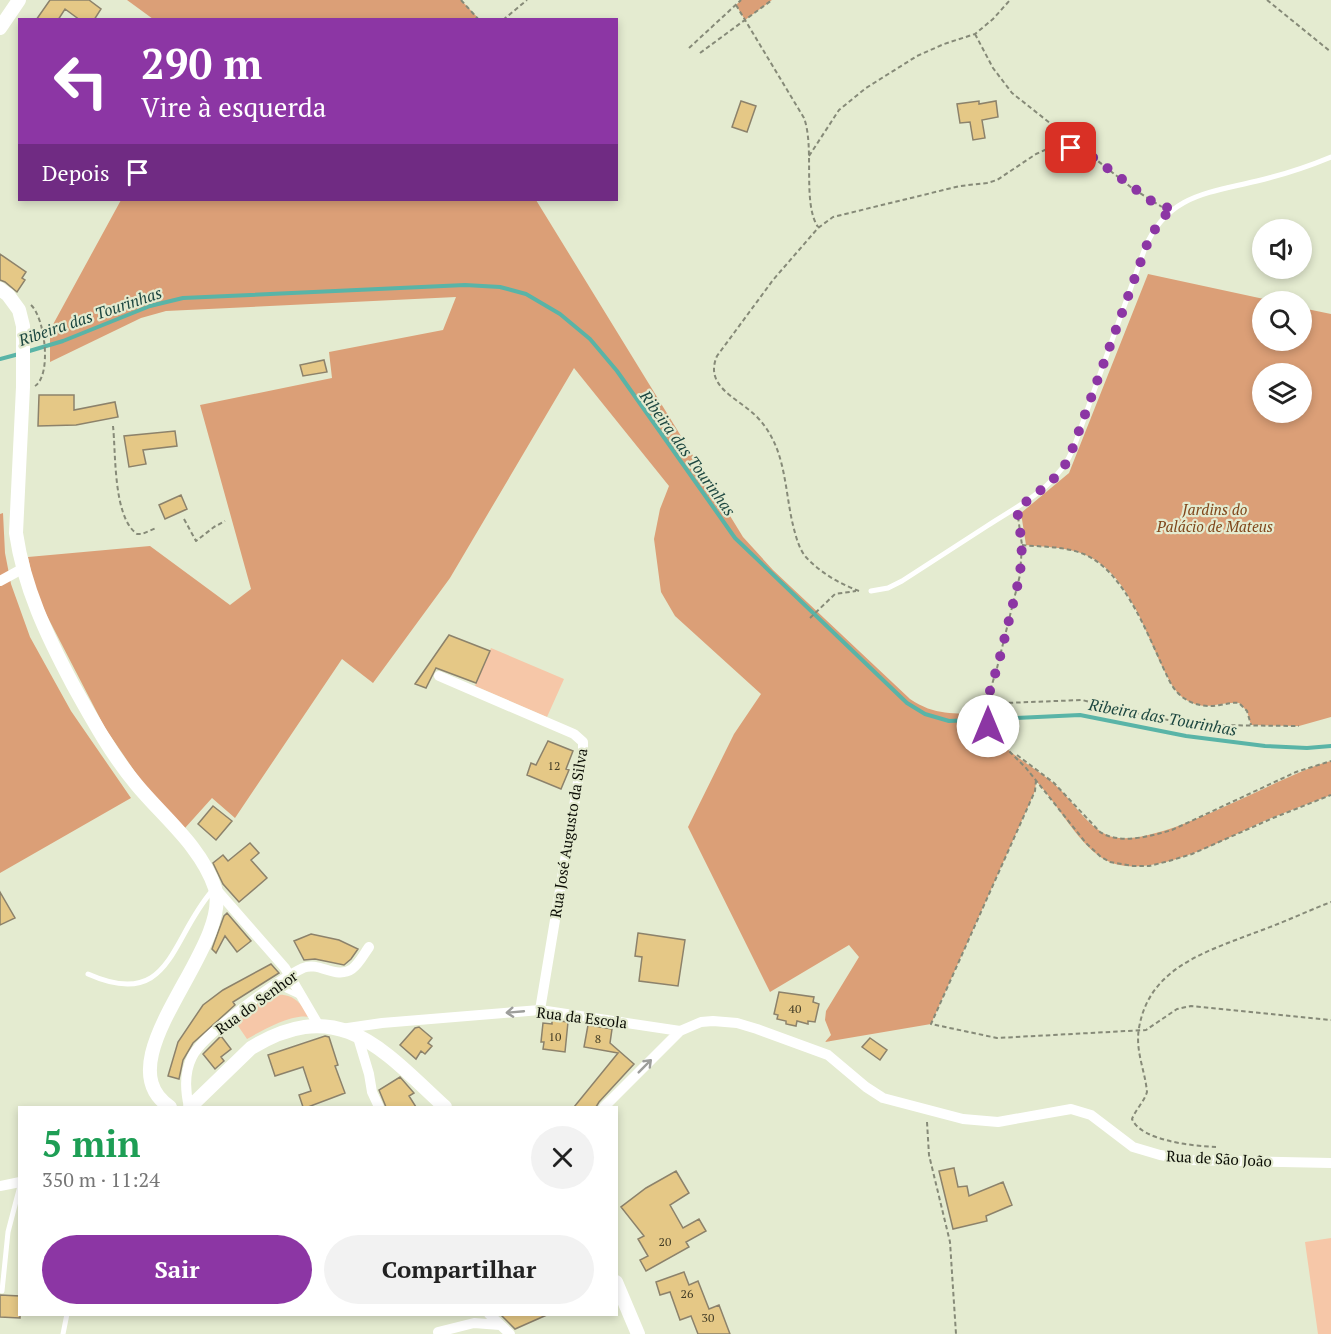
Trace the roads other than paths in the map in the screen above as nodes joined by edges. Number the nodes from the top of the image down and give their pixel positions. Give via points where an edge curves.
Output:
1 (19, 0) edge
2 (0, 28) edge
3 (1331, 157) edge
4 (0, 289) edge
5 (22, 569) junction
6 (0, 581) edge
7 (871, 591) road end
8 (439, 676) dead end
9 (214, 888) junction
10 (369, 947) dead end
11 (88, 974) dead end
12 (291, 976) junction
13 (272, 988) junction
14 (304, 999) junction
15 (540, 1010) junction
16 (319, 1026) junction
17 (341, 1029) junction
18 (680, 1031) junction
19 (357, 1034) junction
20 (169, 1106) edge
21 (189, 1106) edge
22 (190, 1106) edge
23 (379, 1106) edge
24 (444, 1106) edge
25 (605, 1106) edge
26 (1331, 1163) edge
27 (18, 1184) edge
28 (3, 1187) edge
29 (18, 1196) edge
30 (618, 1287) edge
31 (2, 1291) dead end
32 (67, 1316) edge
33 (491, 1316) edge
34 (500, 1325) junction
35 (438, 1332) dead end
36 (63, 1334) edge
37 (510, 1334) edge
38 (638, 1334) edge

1 - 2 street
3 - 7 lane via 1200,195 1162,218 1149,239 1068,461 1051,482 1017,509 888,588
4 - 5 street via 15,302 22,316 16,519
5 - 6 street
5 - 9 street via 44,628 86,708 118,760 192,846
8 - 15 street, Rua José Augusto da Silva via 583,742
9 - 11 lane via 153,978 121,985
9 - 12 street
9 - 20 street via 217,907 210,930 168,1014 151,1063 153,1088
10 - 12 street, Rua do Senhor via 356,965 346,971 313,966
12 - 13 street, Rua do Senhor
12 - 14 street
13 - 14 lane
13 - 21 street, Rua do Senhor via 196,1050 187,1074
14 - 16 street
15 -> 17 street, Rua da Escola
15 - 18 street, Rua da Escola
16 - 17 street
16 - 22 street via 293,1029 262,1041
17 - 19 street
25 -> 18 street
18 - 26 street, Rua de São João via 713,1021 757,1029 828,1055 883,1098 963,1119 1013,1120 1071,1109 1091,1115 1133,1147 1160,1155 1190,1160
19 - 23 street
19 - 24 street via 379,1048
27 - 28 street
29 - 31 lane via 6,1240
30 - 38 street
32 - 36 lane
33 - 34 street
34 - 35 street via 474,1323
34 - 37 street

